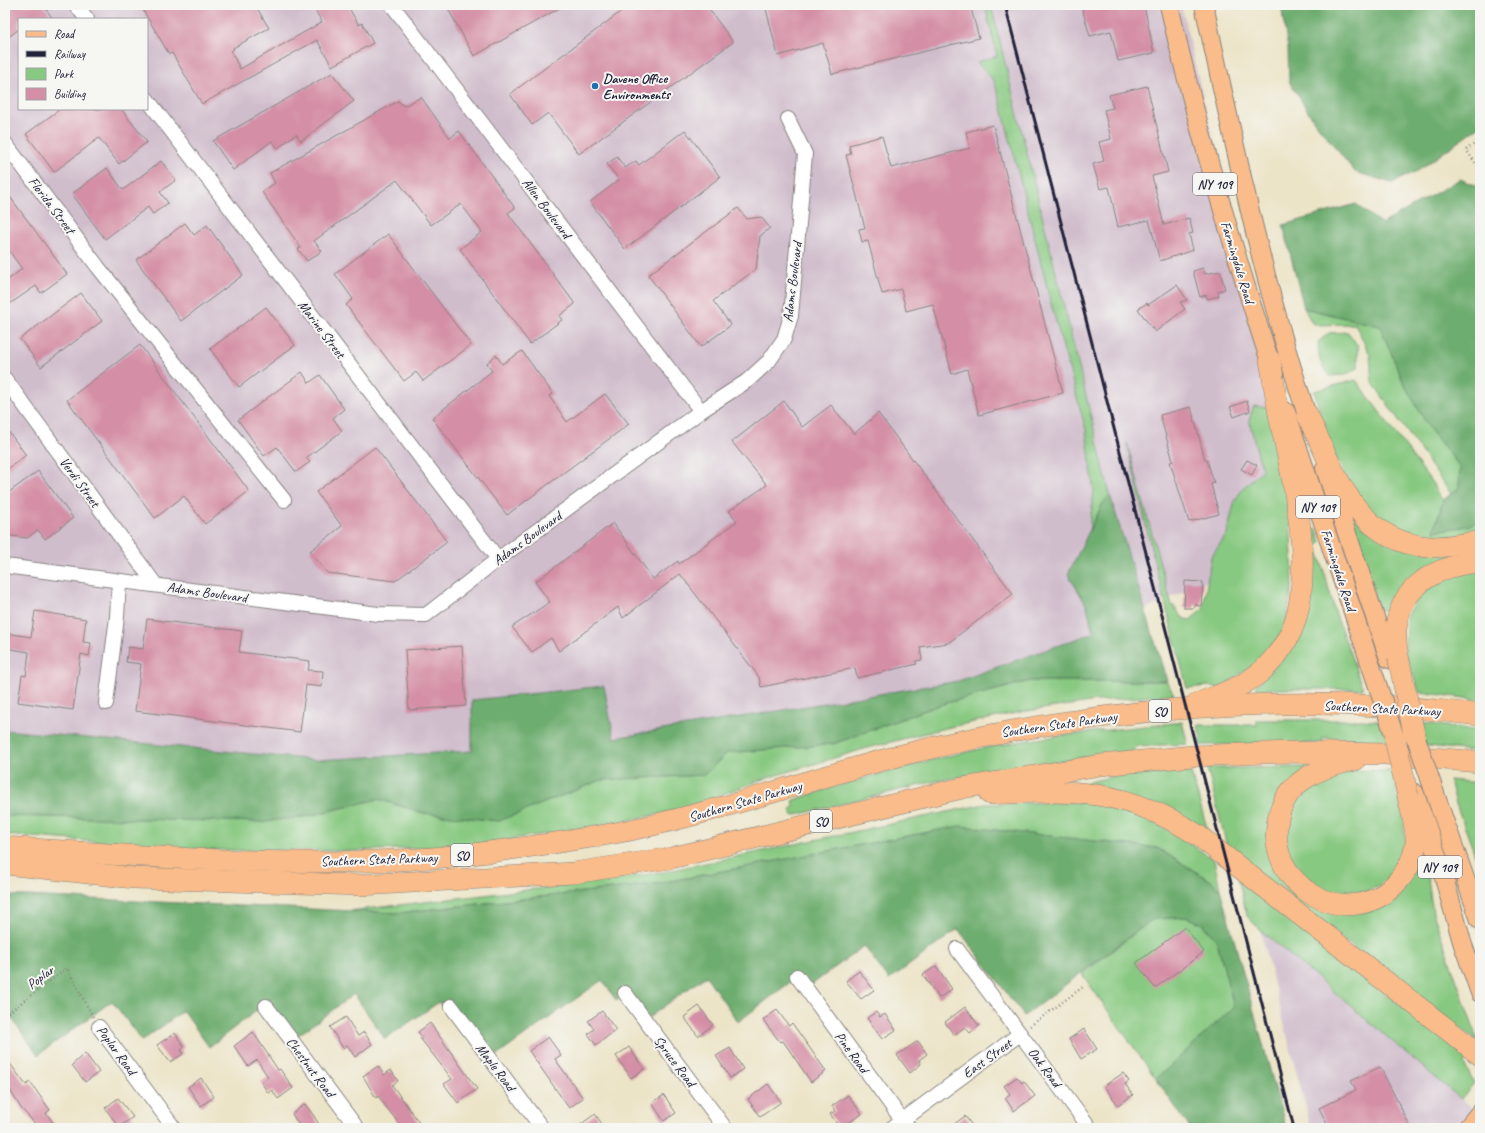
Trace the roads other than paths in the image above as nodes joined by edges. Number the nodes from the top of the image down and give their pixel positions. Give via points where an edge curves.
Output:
1 (76, 5) edge
2 (392, 5) edge
3 (1169, 5) edge
4 (1204, 5) edge
5 (86, 18) edge
6 (148, 100) edge
7 (788, 119) dead end
8 (5, 143) edge
9 (1270, 360) junction
10 (5, 379) edge
11 (701, 411) junction
12 (1306, 414) junction
13 (284, 500) dead end
14 (1480, 542) edge
15 (498, 559) junction
16 (1480, 562) edge
17 (5, 566) edge
18 (119, 581) junction
19 (155, 584) junction
20 (1394, 657) junction
21 (106, 703) dead end
22 (1480, 703) edge
23 (1416, 708) junction
24 (1188, 709) junction
25 (1480, 715) edge
26 (1414, 734) joint
27 (1390, 746) junction
28 (1480, 762) edge
29 (1412, 794) junction
30 (918, 797) junction
31 (5, 847) edge
32 (5, 864) edge
33 (1480, 920) edge
34 (957, 949) dead end
35 (797, 976) dead end
36 (625, 993) dead end
37 (1480, 993) edge
38 (266, 1006) dead end
39 (451, 1006) dead end
40 (99, 1027) road end
41 (1020, 1034) junction
42 (1480, 1055) edge
43 (1480, 1112) edge
44 (901, 1125) edge
45 (174, 1128) edge
46 (357, 1128) edge
47 (542, 1128) edge
48 (725, 1128) edge
49 (1090, 1128) edge
50 (1467, 1128) edge

1 - 5 street
2 - 11 street, Allen Boulevard
3 - 9 main road, Farmingdale Road / NY 109 via 1210,168
4 - 12 main road, Farmingdale Road / NY 109 via 1250,215
6 - 15 street, Marine Street
7 - 11 street, Adams Boulevard via 805,154 791,316 784,339 769,361 747,380
8 - 13 street, Florida Street via 98,266
9 - 24 highway via 1298,514 1301,573 1296,617 1278,652 1259,673
9 - 27 main road, Farmingdale Road / NY 109, bridge via 1367,654
10 - 19 street, Verdi Street
11 - 15 street, Adams Boulevard
12 - 14 highway via 1347,497 1360,515 1376,527 1395,539 1427,547
12 - 20 main road, Farmingdale Road / NY 109
15 - 19 street, Adams Boulevard via 426,615 378,614
16 - 20 highway via 1460,564 1440,571 1423,580 1410,592 1400,609 1396,623
17 - 18 street, Adams Boulevard
18 - 19 street, Adams Boulevard
18 - 21 street
20 - 26 highway, bridge
22 - 23 highway
23 - 24 highway, Southern State Parkway / SO via 1280,705
23 - 25 highway, Southern State Parkway / SO
24 - 31 highway, Southern State Parkway / SO via 1094,718 999,733 908,754 661,824 481,853 381,860 241,860 148,857
26 - 33 main road, NY 109, bridge
27 - 28 highway, Southern State Parkway / SO
27 - 29 highway, bridge
27 - 29 highway via 1319,770 1302,780 1289,793 1280,810 1276,831 1278,851 1286,871 1304,890 1330,902 1357,903 1382,895 1402,877 1414,854
27 - 30 highway, Southern State Parkway / SO via 1148,760 1047,773
29 - 37 main road, NY 109 via 1441,867 1462,942
30 - 32 highway, Southern State Parkway / SO via 671,858 573,873 360,885 134,878
30 - 42 highway via 1047,790 1079,792 1109,795 1156,812 1199,836
34 - 41 street, Oak Road
35 - 44 street, Pine Road
36 - 48 street, Spruce Road
38 - 46 street, Chestnut Road
39 - 47 street, Maple Road
40 - 45 street, Poplar Road
41 - 44 street, East Street
41 - 49 street, Oak Road
43 - 50 main road

